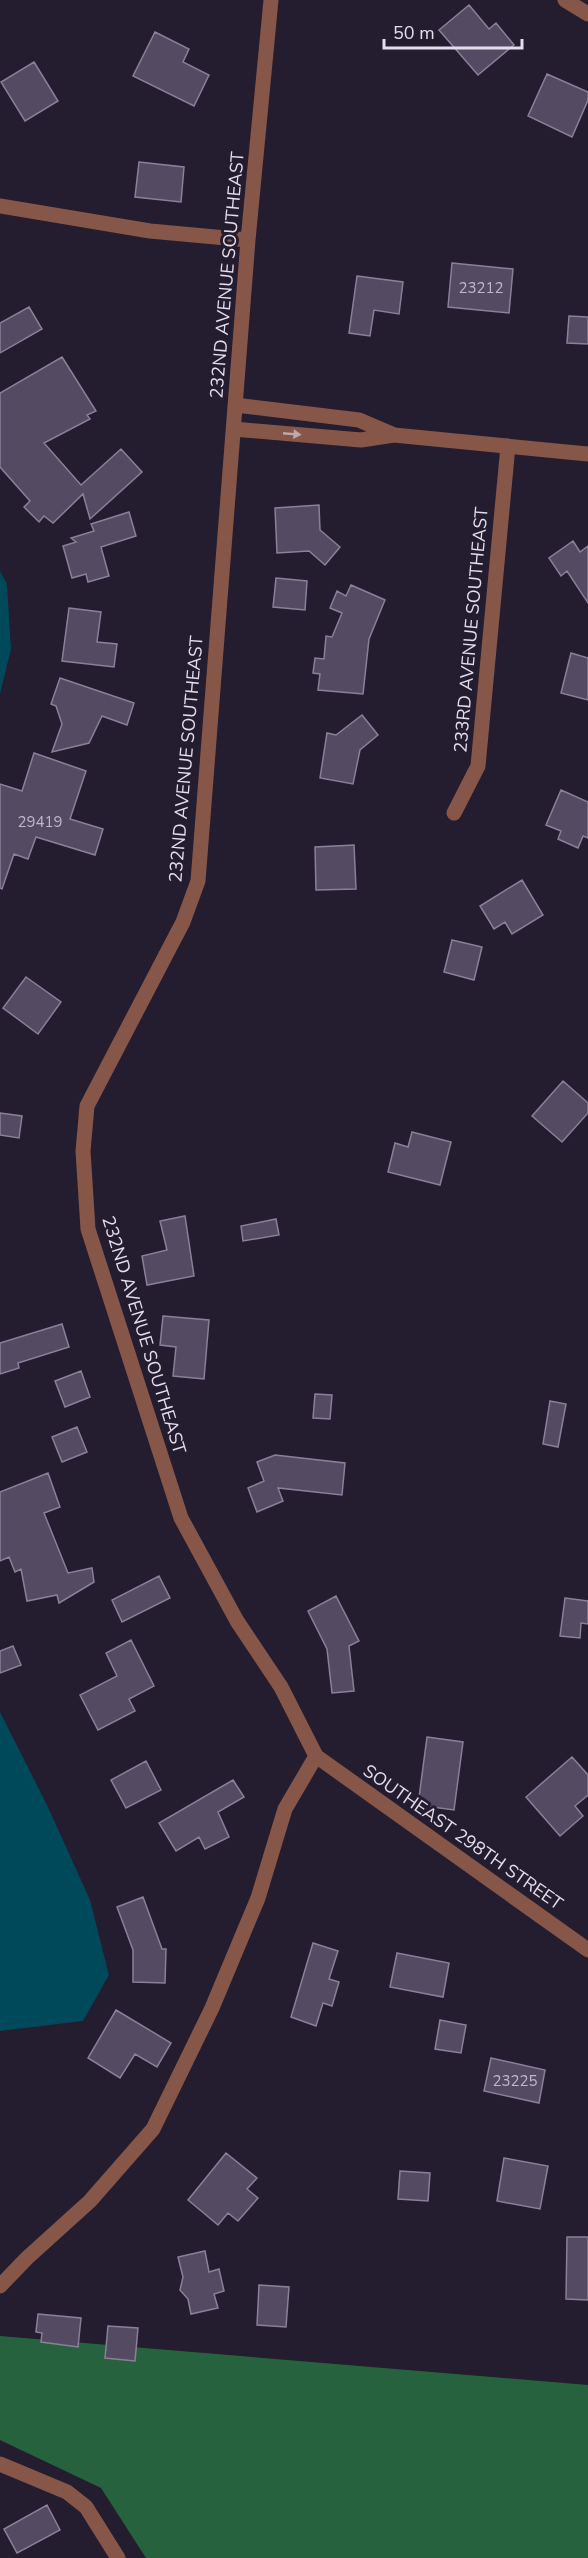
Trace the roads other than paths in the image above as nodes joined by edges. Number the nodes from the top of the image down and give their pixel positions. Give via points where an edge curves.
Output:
1 (271, 0) edge
2 (565, 0) edge
3 (588, 14) edge
4 (0, 206) edge
5 (248, 240) junction
6 (235, 405) junction
7 (234, 429) junction
8 (394, 435) junction
9 (508, 446) junction
10 (588, 454) edge
11 (454, 813) dead end
12 (315, 1756) junction
13 (588, 1950) edge
14 (0, 2286) edge
15 (0, 2464) edge
16 (118, 2558) edge

1 - 5 street, 232ND AVENUE SOUTHEAST
2 - 3 street
4 - 5 street via 150,231
5 - 6 street, 232ND AVENUE SOUTHEAST
6 - 7 street, 232ND AVENUE SOUTHEAST
6 - 8 street via 359,420
7 -> 8 street via 361,440
7 - 12 street, 232ND AVENUE SOUTHEAST via 198,881 183,922 87,1106 84,1196 88,1229 181,1518 237,1621 281,1687
8 - 9 street
9 - 10 street
9 - 11 street, 233RD AVENUE SOUTHEAST via 478,766
12 - 13 street, SOUTHEAST 298TH STREET
12 - 14 street via 285,1809 258,1898 212,2008 153,2129 90,2201
15 - 16 street via 67,2492 86,2507

